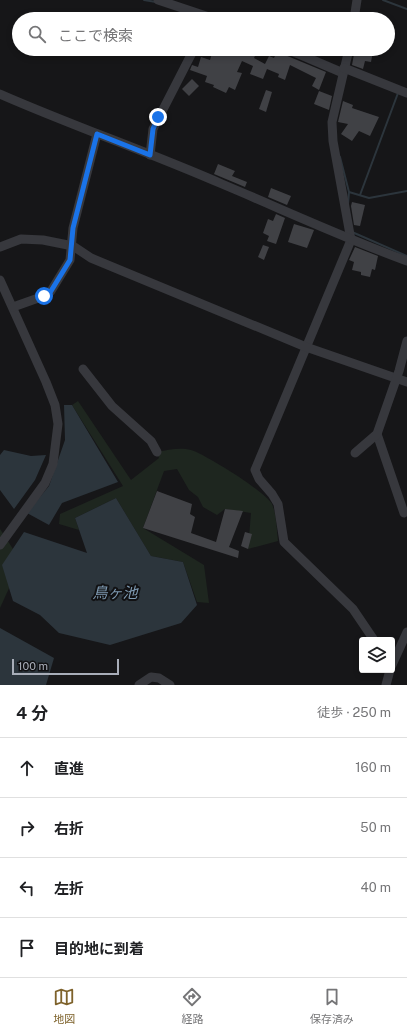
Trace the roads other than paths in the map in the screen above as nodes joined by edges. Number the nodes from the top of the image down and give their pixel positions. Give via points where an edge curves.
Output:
1 (158, 0) edge
2 (357, 0) edge
3 (194, 12) edge
4 (355, 12) edge
5 (190, 56) edge
6 (305, 56) edge
7 (347, 56) edge
8 (343, 71) junction
9 (407, 93) edge
10 (0, 94) edge
11 (97, 134) junction
12 (150, 155) junction
13 (351, 240) junction
14 (73, 246) junction
15 (0, 247) edge
16 (407, 261) edge
17 (0, 280) edge
18 (13, 307) junction
19 (407, 341) edge
20 (306, 347) junction
21 (83, 369) dead end
22 (396, 379) junction
23 (407, 382) edge
24 (377, 434) junction
25 (157, 452) dead end
26 (355, 453) dead end
27 (404, 513) dead end
28 (1, 542) edge
29 (407, 632) edge
30 (372, 637) edge
31 (395, 658) edge
32 (389, 673) edge
33 (139, 685) edge
34 (170, 685) edge
35 (386, 685) edge

1 - 3 street
2 - 4 street
5 - 12 street via 153,129
6 - 8 street
7 - 8 street
8 - 9 street
8 - 13 street via 332,128
10 - 11 street
11 - 12 street
11 - 14 street via 73,228
12 - 13 street via 222,183
13 - 16 street
13 - 20 street
14 - 15 street via 44,240 21,240
14 - 18 street via 70,260 51,291
14 - 20 street via 91,258
17 - 18 street
18 - 28 street via 55,405 58,424 53,464 44,483
19 - 22 street
20 - 22 street
20 - 30 street via 255,470 278,504 284,542 352,609
21 - 25 street via 112,406 151,441
22 - 23 street
22 - 24 street
24 - 26 street
24 - 27 street
29 - 31 street
32 - 35 street
33 - 34 street via 152,677

